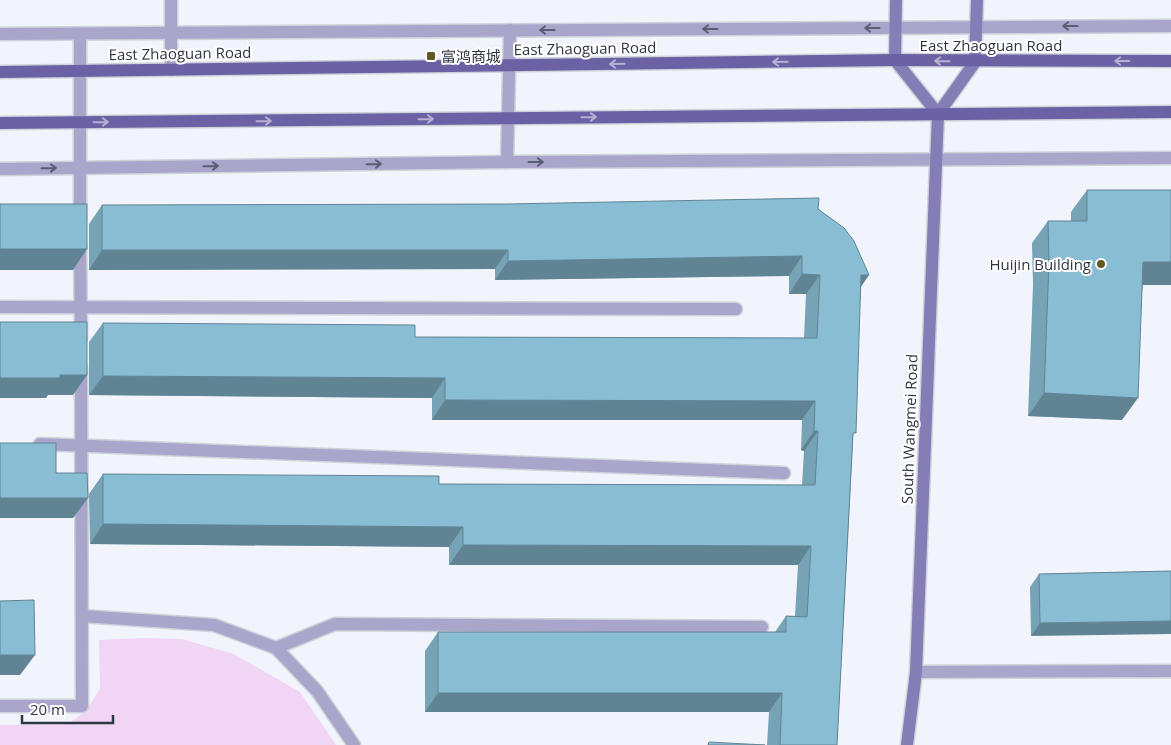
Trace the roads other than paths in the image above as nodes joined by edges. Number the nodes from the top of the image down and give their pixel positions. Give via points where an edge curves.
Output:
1 (171, 0) edge
2 (896, 0) edge
3 (977, 0) edge
4 (1171, 26) edge
5 (976, 27) junction
6 (895, 28) junction
7 (510, 30) junction
8 (171, 33) junction
9 (0, 34) edge
10 (80, 34) junction
11 (894, 60) junction
12 (1171, 61) edge
13 (975, 62) junction
14 (509, 65) junction
15 (171, 70) junction
16 (80, 71) junction
17 (0, 72) edge
18 (1171, 112) edge
19 (938, 114) junction
20 (508, 118) junction
21 (80, 122) junction
22 (0, 123) edge
23 (1171, 158) edge
24 (935, 159) junction
25 (507, 162) junction
26 (80, 167) junction
27 (0, 168) edge
28 (0, 307) edge
29 (80, 307) junction
30 (736, 309) dead end
31 (27, 444) edge
32 (81, 445) junction
33 (784, 473) dead end
34 (82, 616) junction
35 (762, 627) dead end
36 (276, 648) junction
37 (1171, 670) edge
38 (916, 672) junction
39 (0, 706) edge
40 (354, 745) edge
41 (907, 745) edge

1 - 8 street
2 - 6 main road
3 - 5 main road
4 -> 5 street
5 - 6 street
5 - 13 main road
6 -> 7 street
6 - 11 main road
7 - 8 street
7 - 14 street
8 - 10 street
8 - 15 street
9 - 10 street
10 - 16 street
13 -> 11 main road, East Zhaoguan Road
11 -> 14 main road, East Zhaoguan Road
11 - 19 main road
12 -> 13 main road, East Zhaoguan Road
13 - 19 main road
14 - 15 main road, East Zhaoguan Road
14 - 20 street
15 - 16 main road, East Zhaoguan Road
16 - 17 main road, East Zhaoguan Road
16 - 21 street
18 - 19 main road
20 -> 19 main road
19 - 24 main road, South Wangmei Road
21 -> 20 main road
20 - 25 street
21 - 22 main road
21 - 26 street
23 - 24 street
25 -> 24 street
24 - 38 main road, South Wangmei Road
26 -> 25 street
27 -> 26 street
26 - 29 street
28 - 29 street
29 - 30 street
29 - 32 street
31 - 32 street
32 - 33 street
32 - 34 street
34 - 36 street via 214,625
34 - 39 street via 82,706
35 - 36 street via 335,624
36 - 40 street via 317,691
37 - 38 street
38 - 41 main road, South Wangmei Road

